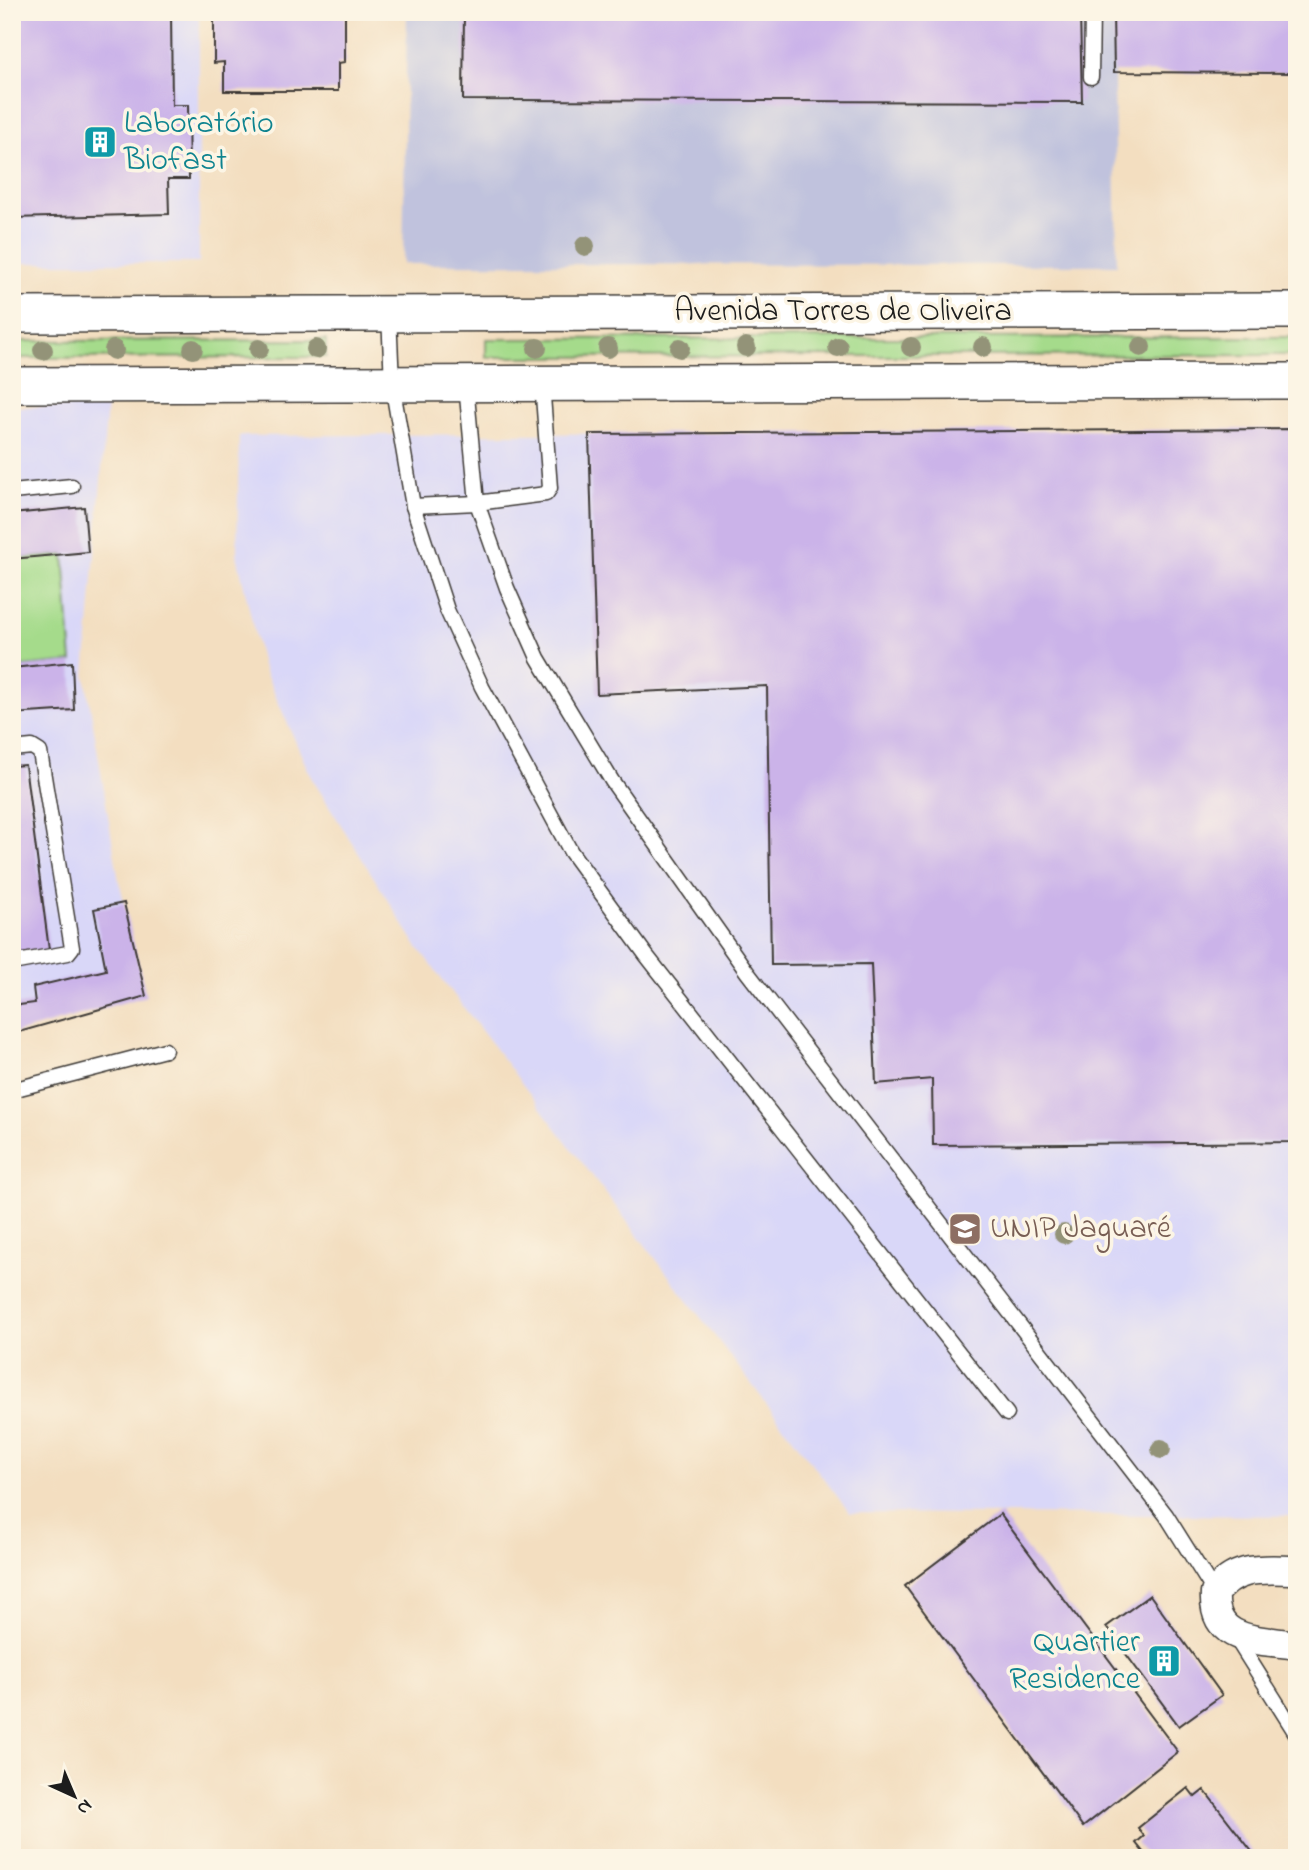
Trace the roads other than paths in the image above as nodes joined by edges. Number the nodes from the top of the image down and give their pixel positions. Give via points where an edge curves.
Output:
1 (1092, 12) edge
2 (1091, 77) dead end
3 (1297, 311) edge
4 (388, 314) junction
5 (12, 315) edge
6 (1297, 381) edge
7 (542, 383) junction
8 (392, 384) junction
9 (466, 384) junction
10 (12, 385) edge
11 (72, 486) dead end
12 (12, 492) edge
13 (477, 503) junction
14 (414, 506) junction
15 (12, 749) edge
16 (12, 964) edge
17 (165, 1049) dead end
18 (12, 1090) edge
19 (1007, 1414) dead end
20 (1297, 1570) edge
21 (1215, 1592) junction
22 (1233, 1634) junction
23 (1297, 1645) edge
24 (1297, 1735) edge

1 - 2 lane
3 - 4 street, Avenida Torres de Oliveira
4 - 5 street, Avenida Torres de Oliveira
4 - 8 lane
6 - 7 street
7 - 9 street
7 - 13 lane via 549,491
8 - 9 street
8 - 10 street
8 - 14 lane
9 - 13 lane
11 - 12 lane
13 - 14 lane
13 - 21 lane via 538,658 612,781 747,972 1166,1515
14 - 19 lane via 447,610 482,687 571,852 646,956
15 - 16 lane via 32,747 40,752 72,948 68,953
17 - 18 lane
20 - 21 street via 1245,1571 1233,1575
21 - 22 street via 1216,1614
22 - 23 street
22 - 24 lane

